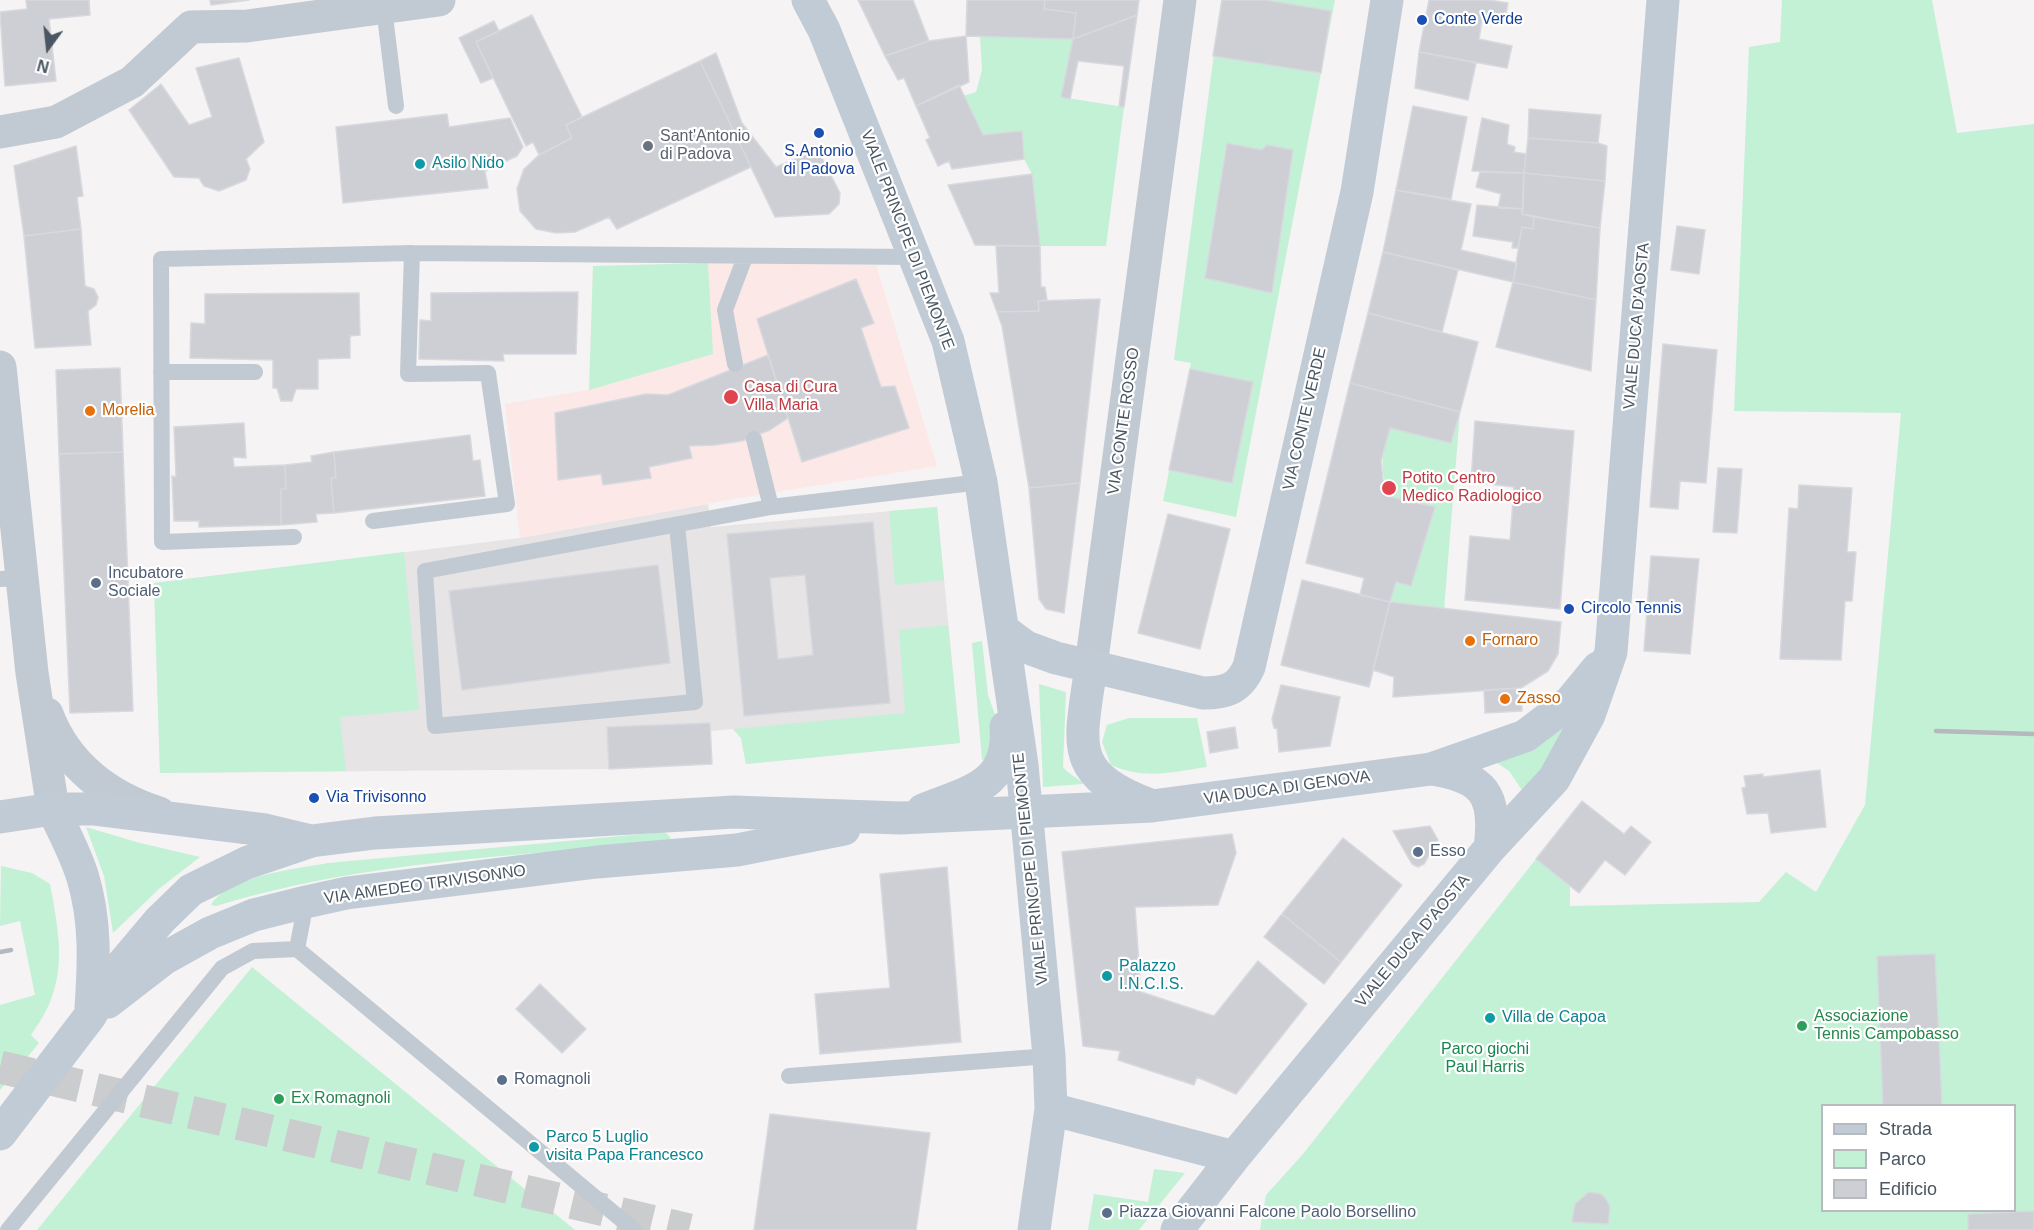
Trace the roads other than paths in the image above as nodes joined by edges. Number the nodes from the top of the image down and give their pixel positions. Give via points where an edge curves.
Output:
1 (439, 0) edge
2 (808, 0) edge
3 (1180, 0) edge
4 (1386, 0) edge
5 (1663, 0) edge
6 (384, 8) junction
7 (191, 13) edge
8 (396, 106) dead end
9 (0, 132) edge
10 (412, 253) junction
11 (745, 257) junction
12 (916, 258) junction
13 (735, 364) dead end
14 (0, 367) edge
15 (161, 372) junction
16 (255, 372) dead end
17 (754, 439) dead end
18 (981, 482) junction
19 (771, 507) junction
20 (373, 521) dead end
21 (677, 525) junction
22 (294, 537) dead end
23 (12, 578) edge
24 (1003, 630) junction
25 (1611, 652) junction
26 (1091, 666) junction
27 (32, 673) junction
28 (1012, 700) junction
29 (1431, 769) junction
30 (1152, 806) junction
31 (53, 809) junction
32 (1026, 813) junction
33 (0, 817) edge
34 (175, 818) junction
35 (900, 818) junction
36 (311, 841) junction
37 (1490, 848) junction
38 (306, 902) junction
39 (297, 949) junction
40 (90, 1016) junction
41 (1049, 1056) junction
42 (789, 1076) dead end
43 (1051, 1109) junction
44 (0, 1134) edge
45 (1234, 1157) junction
46 (8, 1230) edge
47 (634, 1230) edge
48 (1034, 1230) edge
49 (1177, 1230) edge

1 - 6 street
2 - 12 main road, VIALE PRINCIPE DI PIEMONTE via 824,30
3 - 26 street, VIA CONTE ROSSO
4 - 26 main road, VIA CONTE VERDE via 1357,192 1249,667 1237,686 1224,693 1203,693
5 - 25 main road, VIALE DUCA D'AOSTA
6 - 7 street via 247,26
6 - 8 lane
7 - 9 street via 132,82 56,122
10 - 11 lane
10 - 15 lane via 161,259
10 - 20 lane via 408,374 488,373 507,504
11 - 12 lane
11 - 13 lane via 726,310
12 - 18 main road, VIALE PRINCIPE DI PIEMONTE via 948,341
14 - 23 street
15 - 16 lane
15 - 22 lane via 162,542
17 - 19 lane
18 - 19 lane
18 - 24 main road, VIALE PRINCIPE DI PIEMONTE
19 - 21 lane
21 - 21 lane via 424,571 435,726 695,702
23 - 27 street
24 - 26 main road via 1026,647
24 - 28 main road, VIALE PRINCIPE DI PIEMONTE
25 - 29 main road via 1570,702 1525,736
25 - 37 main road, VIALE DUCA D'AOSTA via 1589,715 1554,779
26 - 30 main road, VIA CONTE ROSSO via 1082,753 1099,778 1124,795
27 - 31 street
27 - 34 street via 53,730 72,760 101,785 137,806
28 - 32 main road, VIALE PRINCIPE DI PIEMONTE
28 - 35 main road, VIA AMEDEO TRIVISONNO via 1005,722 1007,746 998,771 974,789
29 - 30 main road, VIA DUCA DI GENOVA
29 - 37 main road, VIA DUCA DI GENOVA via 1460,773 1483,792 1494,819
30 - 32 main road, VIA DUCA DI GENOVA
31 - 33 main road, VIA AMEDEO TRIVISONNO
31 - 34 main road, VIA AMEDEO TRIVISONNO via 95,809
31 - 40 main road via 83,876 93,920
32 - 35 main road, VIA AMEDEO TRIVISONNO
32 - 41 main road, VIALE PRINCIPE DI PIEMONTE
34 - 36 main road, VIA AMEDEO TRIVISONNO via 265,830
35 - 36 main road, VIA AMEDEO TRIVISONNO via 734,812 375,833
35 - 38 main road, VIA AMEDEO TRIVISONNO via 737,850 586,863 347,893
36 - 40 main road, VIA AMEDEO TRIVISONNO via 246,862 191,890 117,971
37 - 45 main road, VIALE DUCA D'AOSTA
38 - 39 lane
38 - 40 main road, VIA AMEDEO TRIVISONNO via 254,915 210,933 165,958
39 - 46 lane via 253,951 222,968
39 - 47 lane
40 - 44 main road
41 - 42 lane
41 - 43 main road, VIALE PRINCIPE DI PIEMONTE
43 - 45 main road
43 - 48 main road
45 - 49 main road

